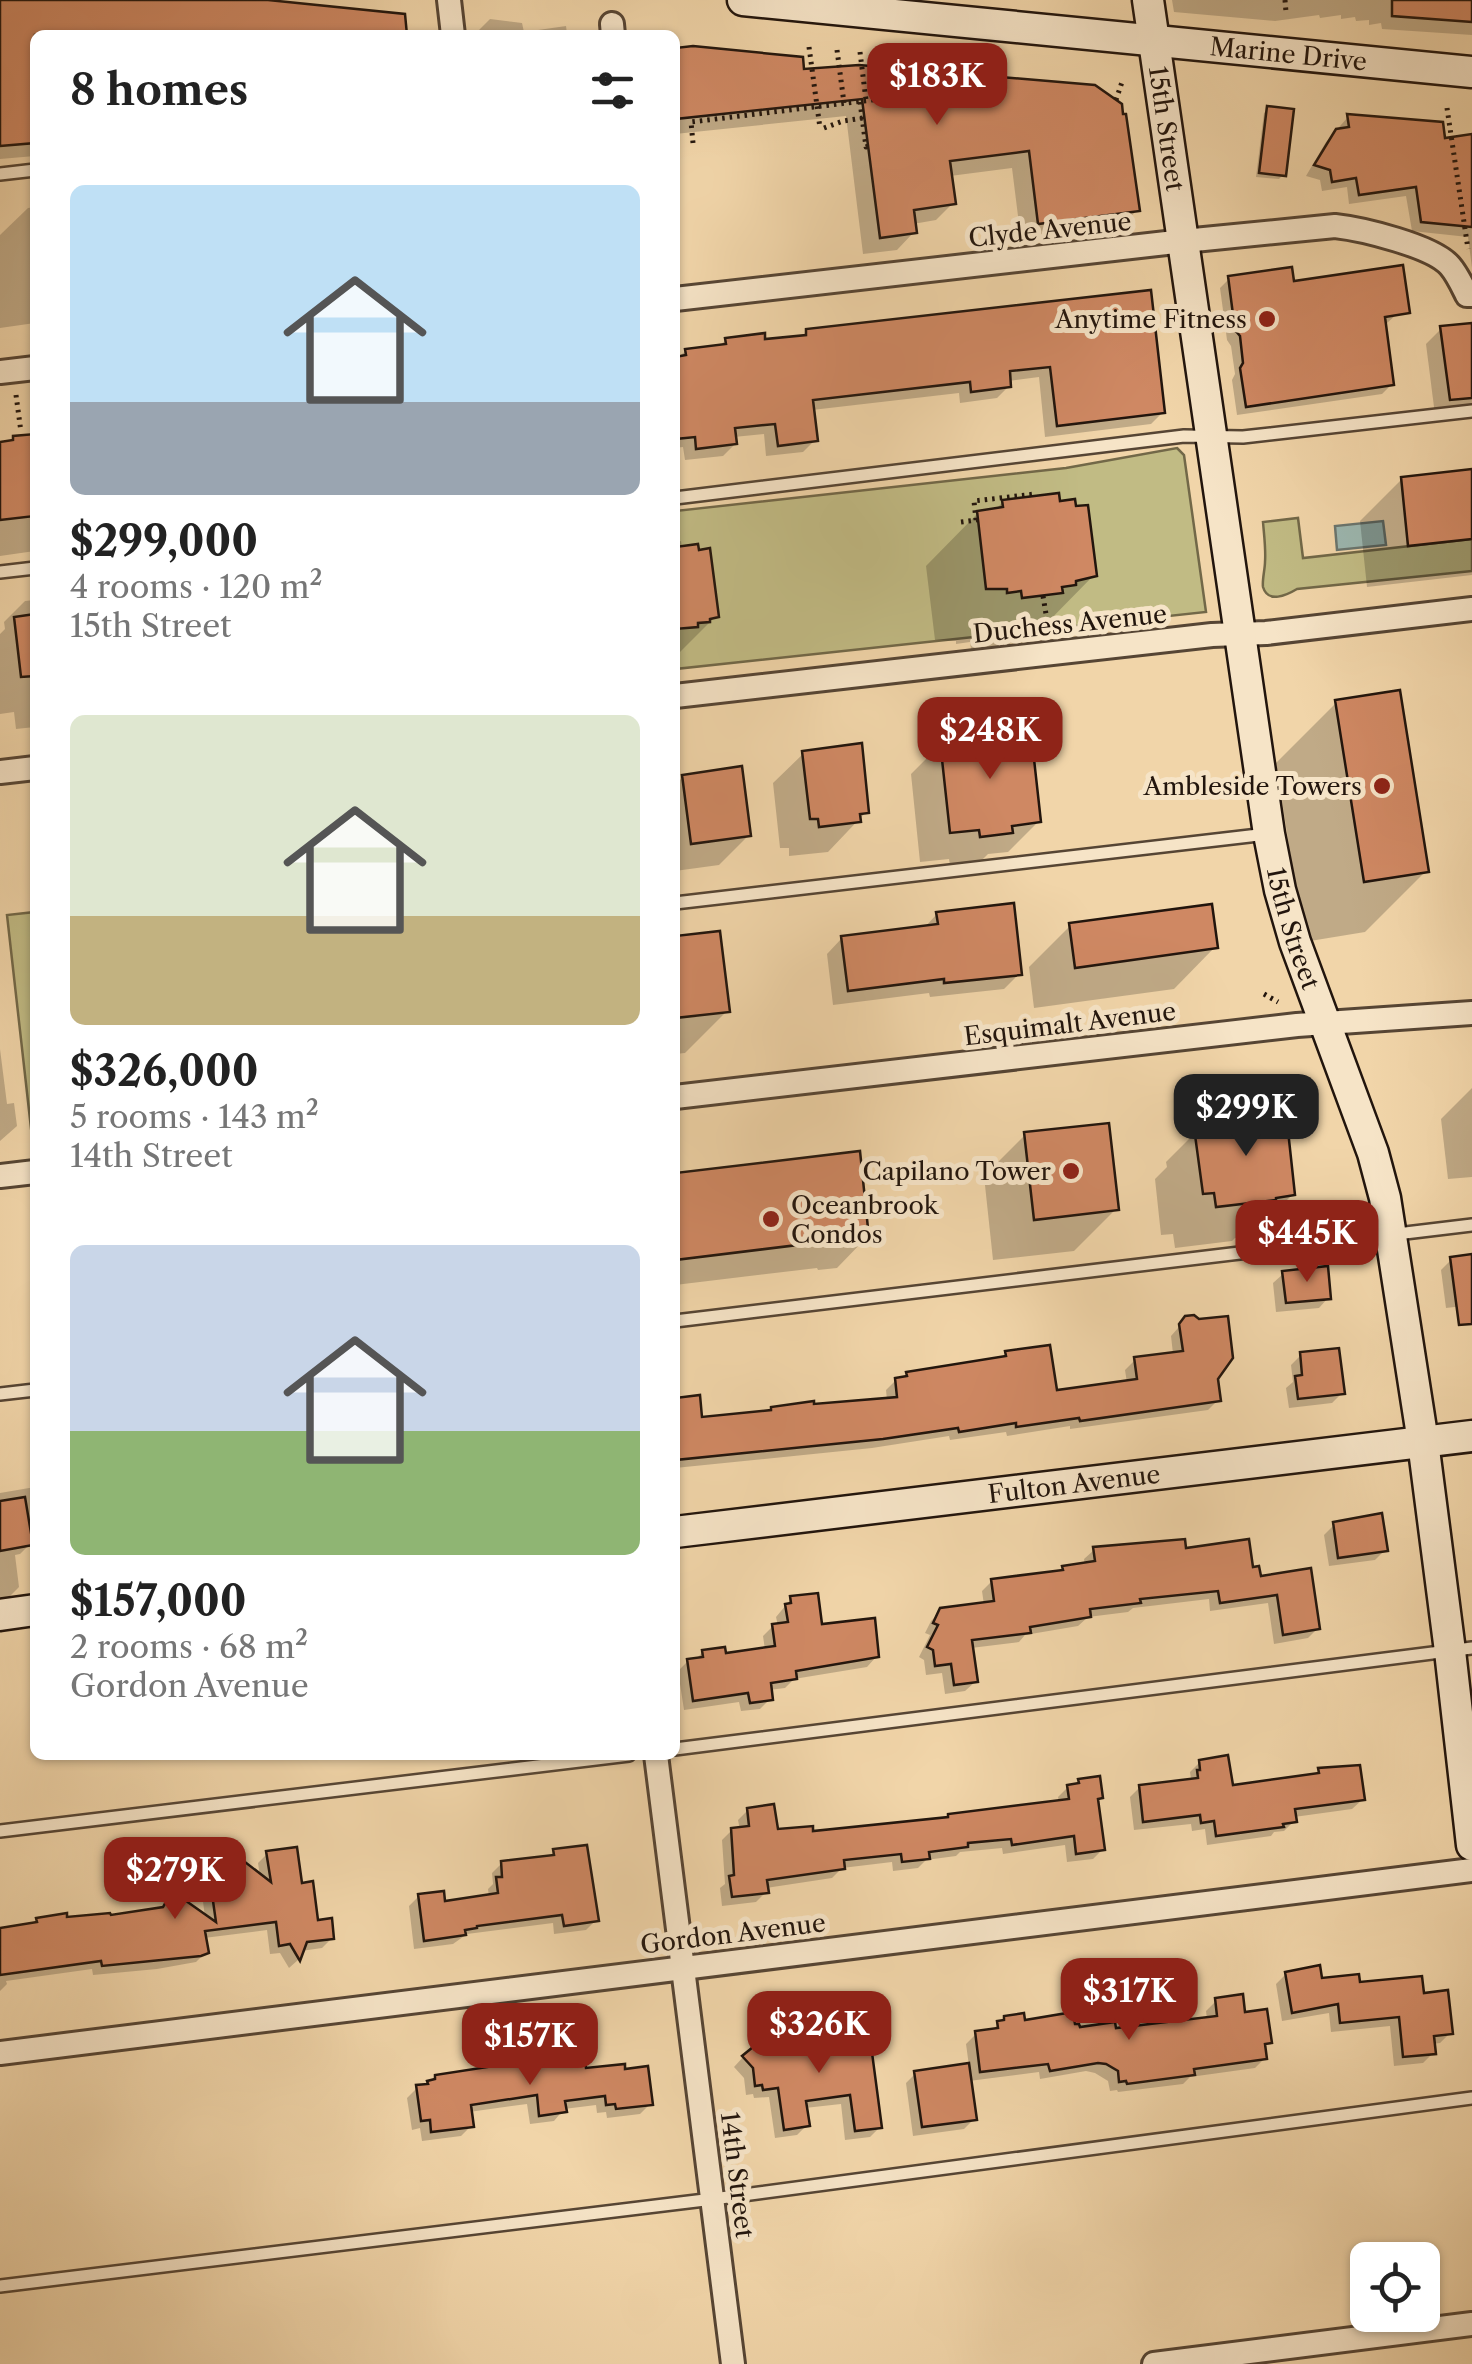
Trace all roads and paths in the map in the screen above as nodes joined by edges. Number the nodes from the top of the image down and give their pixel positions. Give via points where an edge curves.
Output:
1 (450, 0) edge
2 (743, 0) edge
3 (1148, 0) edge
4 (1285, 0) edge
5 (1286, 12) dead end
6 (453, 30) edge
7 (1154, 42) junction
8 (808, 47) dead end
9 (837, 50) dead end
10 (860, 52) dead end
11 (882, 54) dead end
12 (1472, 72) edge
13 (1123, 79) dead end
14 (1116, 100) dead end
15 (863, 101) junction
16 (844, 103) junction
17 (817, 106) junction
18 (1447, 108) dead end
19 (862, 118) junction
20 (694, 143) dead end
21 (868, 146) dead end
22 (30, 171) edge
23 (0, 174) edge
24 (1184, 241) junction
25 (1470, 259) edge
26 (1470, 295) edge
27 (680, 297) edge
28 (30, 369) edge
29 (0, 372) edge
30 (16, 392) dead end
31 (1472, 411) edge
32 (21, 432) dead end
33 (1211, 436) junction
34 (1035, 494) dead end
35 (680, 497) edge
36 (961, 522) dead end
37 (30, 569) edge
38 (0, 572) edge
39 (1043, 596) dead end
40 (1472, 609) edge
41 (1049, 635) dead end
42 (1240, 635) junction
43 (680, 684) edge
44 (30, 769) edge
45 (0, 772) edge
46 (1269, 834) junction
47 (680, 903) edge
48 (1264, 994) dead end
49 (1285, 1006) dead end
50 (1472, 1013) edge
51 (1326, 1022) junction
52 (680, 1097) edge
53 (30, 1173) edge
54 (0, 1176) edge
55 (1472, 1225) edge
56 (1392, 1234) junction
57 (680, 1320) edge
58 (30, 1391) edge
59 (0, 1394) edge
60 (1472, 1436) edge
61 (1422, 1442) junction
62 (680, 1531) edge
63 (30, 1611) edge
64 (0, 1615) edge
65 (1461, 1650) edge
66 (680, 1748) edge
67 (587, 1760) edge
68 (657, 1760) edge
69 (0, 1831) edge
70 (1472, 1845) edge
71 (1472, 1870) edge
72 (681, 1968) junction
73 (0, 2053) edge
74 (1472, 2098) edge
75 (713, 2199) junction
76 (0, 2286) edge
77 (1472, 2324) edge
78 (733, 2364) edge
79 (1154, 2364) edge

1 - 6 street
2 - 7 main road, Marine Drive
3 - 7 main road, 15th Street
4 - 5 path
7 - 12 main road, Marine Drive
7 - 24 main road, 15th Street
8 - 17 path
9 - 16 path
10 - 15 path
11 - 15 path via 888,99
13 - 14 path
15 - 16 path
15 - 19 path
16 - 17 path
17 - 19 path via 822,128
17 - 20 path via 691,122
18 - 25 path
19 - 21 path
22 - 23 lane
24 - 26 street, Clyde Avenue via 1347,228 1428,250 1449,265
24 - 27 street, Clyde Avenue
24 - 33 main road, 15th Street
28 - 29 street
30 - 32 path
31 - 33 lane
33 - 35 lane
33 - 42 main road, 15th Street
34 - 36 path via 974,501 976,520
37 - 38 lane
39 - 41 path
40 - 42 street, Duchess Avenue
42 - 43 street, Duchess Avenue
42 - 46 main road, 15th Street
44 - 45 street
46 - 47 lane
46 - 51 main road, 15th Street via 1295,942
48 - 49 path
50 - 51 street, Esquimalt Avenue
51 - 52 street, Esquimalt Avenue
51 - 56 main road, 15th Street via 1373,1153
53 - 54 street
55 - 56 lane
56 - 57 lane
56 - 61 main road, 15th Street
58 - 59 lane
60 - 61 main road, Fulton Avenue
61 - 62 main road, Fulton Avenue
61 - 65 main road, 15th Street
63 - 64 main road
65 - 66 lane
65 - 70 main road, 15th Street
67 - 69 lane
68 - 72 street, 14th Street
71 - 72 street, Gordon Avenue
72 - 73 street, Gordon Avenue
72 - 75 street, 14th Street
74 - 75 lane
75 - 76 lane
75 - 78 street, 14th Street
77 - 79 street

